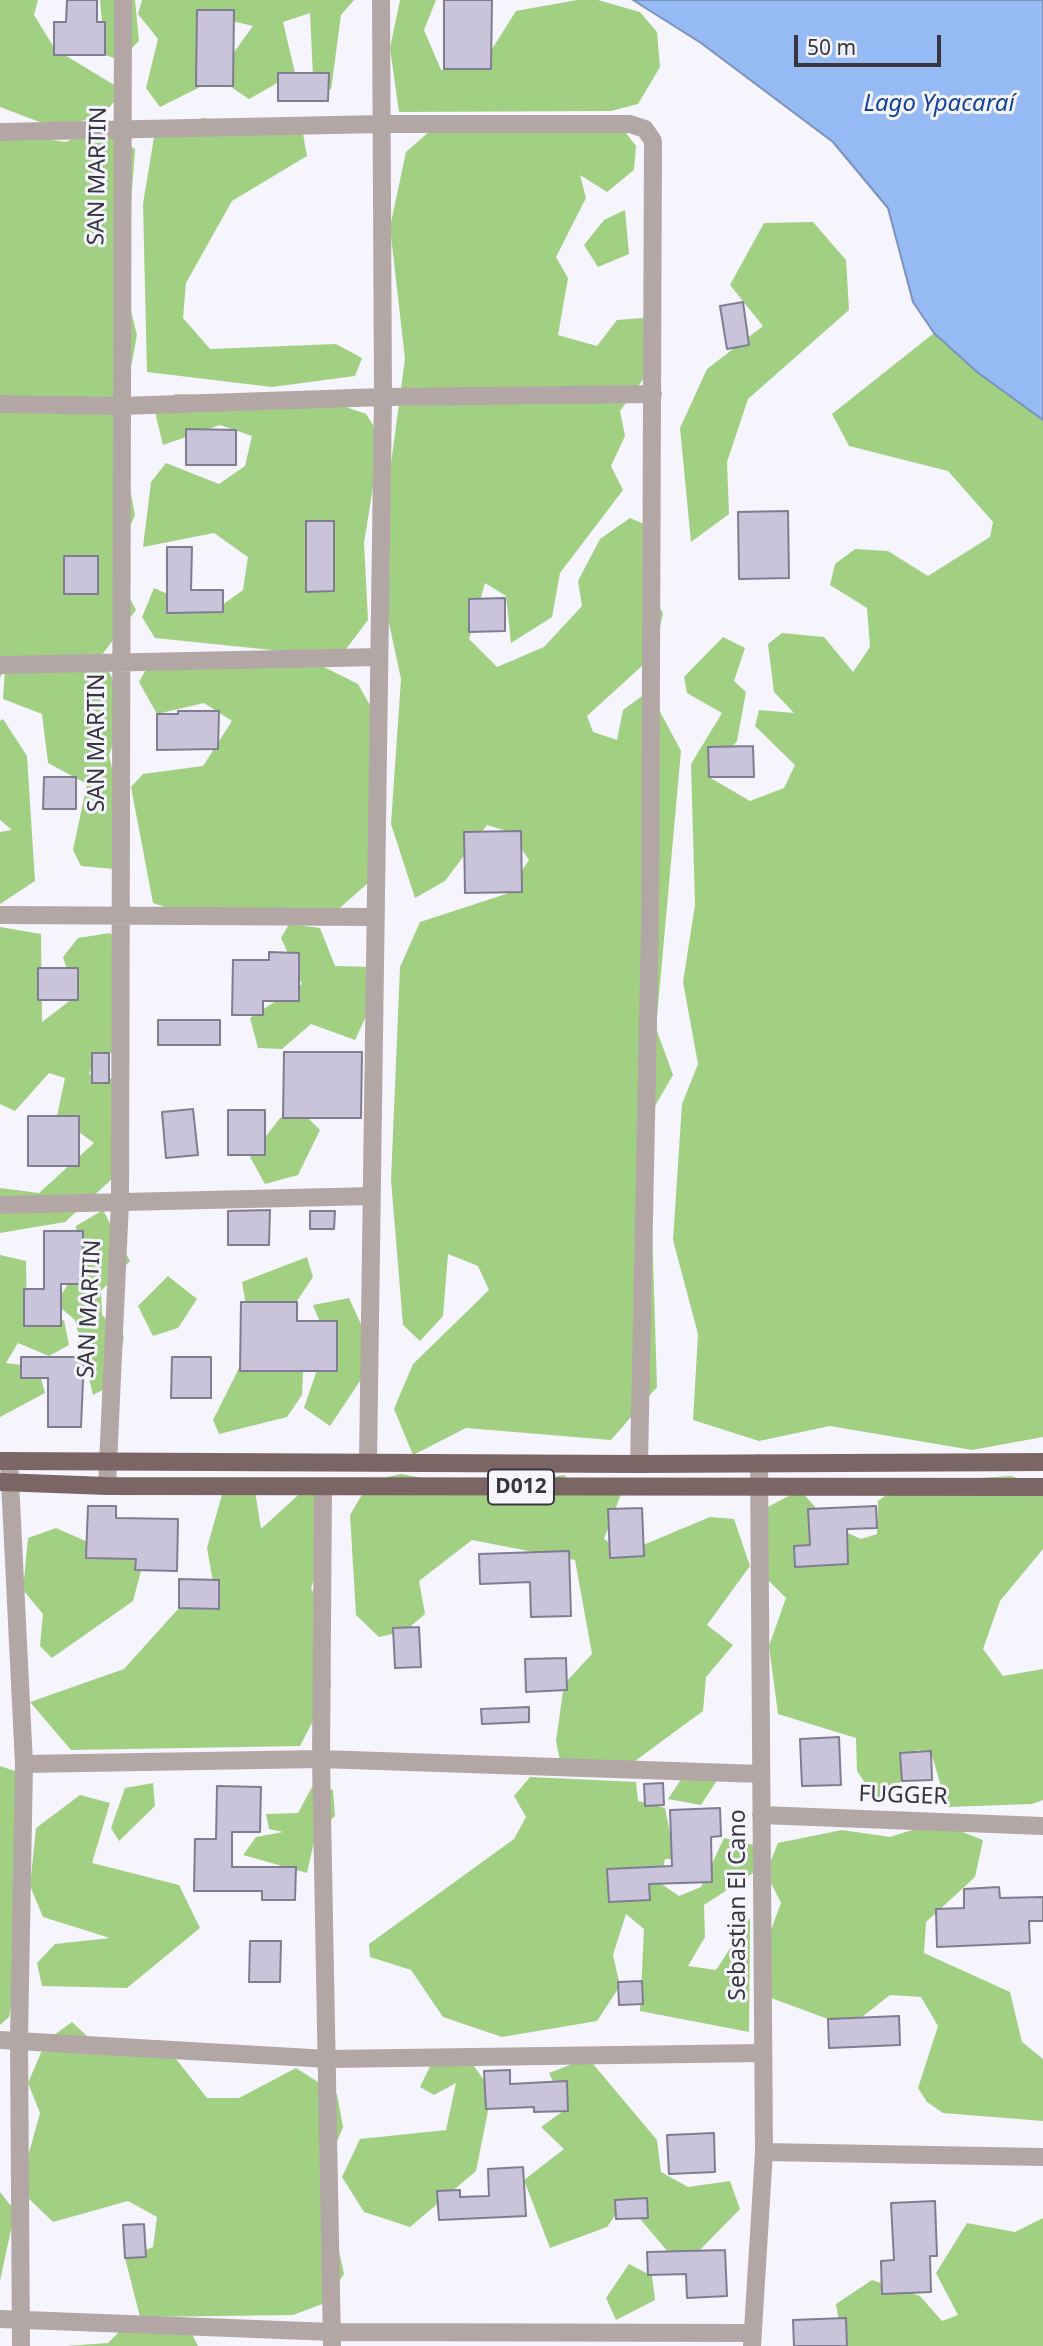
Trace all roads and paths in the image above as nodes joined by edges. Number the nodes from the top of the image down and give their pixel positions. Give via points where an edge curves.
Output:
1 (123, 0) edge
2 (381, 0) edge
3 (382, 124) junction
4 (124, 130) junction
5 (0, 132) edge
6 (653, 394) junction
7 (383, 397) junction
8 (0, 404) edge
9 (120, 406) junction
10 (379, 657) junction
11 (122, 663) junction
12 (0, 665) edge
13 (0, 915) edge
14 (120, 916) junction
15 (376, 917) junction
16 (372, 1196) junction
17 (120, 1202) junction
18 (0, 1205) edge
19 (107, 1460) junction
20 (5, 1461) edge
21 (368, 1462) junction
22 (1043, 1462) edge
23 (759, 1463) junction
24 (639, 1464) junction
25 (5, 1482) edge
26 (107, 1486) junction
27 (759, 1486) junction
28 (323, 1487) junction
29 (1043, 1487) edge
30 (321, 1759) junction
31 (24, 1764) junction
32 (761, 1774) junction
33 (761, 1815) junction
34 (1043, 1826) edge
35 (19, 2039) junction
36 (0, 2040) edge
37 (763, 2053) junction
38 (328, 2059) junction
39 (764, 2152) junction
40 (1043, 2157) edge
41 (23, 2318) junction
42 (0, 2319) edge
43 (332, 2339) edge
44 (752, 2340) edge
45 (21, 2346) edge

1 - 4 street, SAN MARTIN
2 - 3 street
3 - 4 street
3 - 6 street via 630,124 645,129 653,141
3 - 7 street
4 - 5 street
4 - 9 street, SAN MARTIN
6 - 7 street
6 - 24 street via 650,923
7 - 9 street
7 - 10 street
8 - 9 street
9 - 11 street, SAN MARTIN
10 - 11 street
10 - 15 street
11 - 12 street
11 - 14 street, SAN MARTIN
13 - 14 street
14 - 15 street
14 - 17 street, SAN MARTIN
15 - 16 street
16 - 17 street
16 - 21 street
17 - 18 street
17 - 19 street, SAN MARTIN
19 - 20 main road, D012
19 - 21 main road, D012
19 - 26 street, SAN MARTIN
20 - 25 street
21 - 24 main road, D012
22 - 23 main road, D012
23 - 24 main road, D012
23 - 27 street, Sebastian El Cano
25 - 26 main road, D012
25 - 31 street
26 - 28 main road, D012
27 - 28 main road, D012
27 - 29 main road, D012
27 - 32 street, Sebastian El Cano
28 - 30 street
30 - 31 street
30 - 32 street
30 - 38 street
31 - 35 street
32 - 33 street, Sebastian El Cano
33 - 34 street, FUGGER
33 - 37 street, Sebastian El Cano
35 - 36 street
35 - 38 street
35 - 41 street
37 - 38 street
37 - 39 street, Sebastian El Cano
38 - 43 street
39 - 40 street
39 - 44 street, Sebastian El Cano
41 - 42 street
41 - 43 street
41 - 45 street
43 - 44 street

